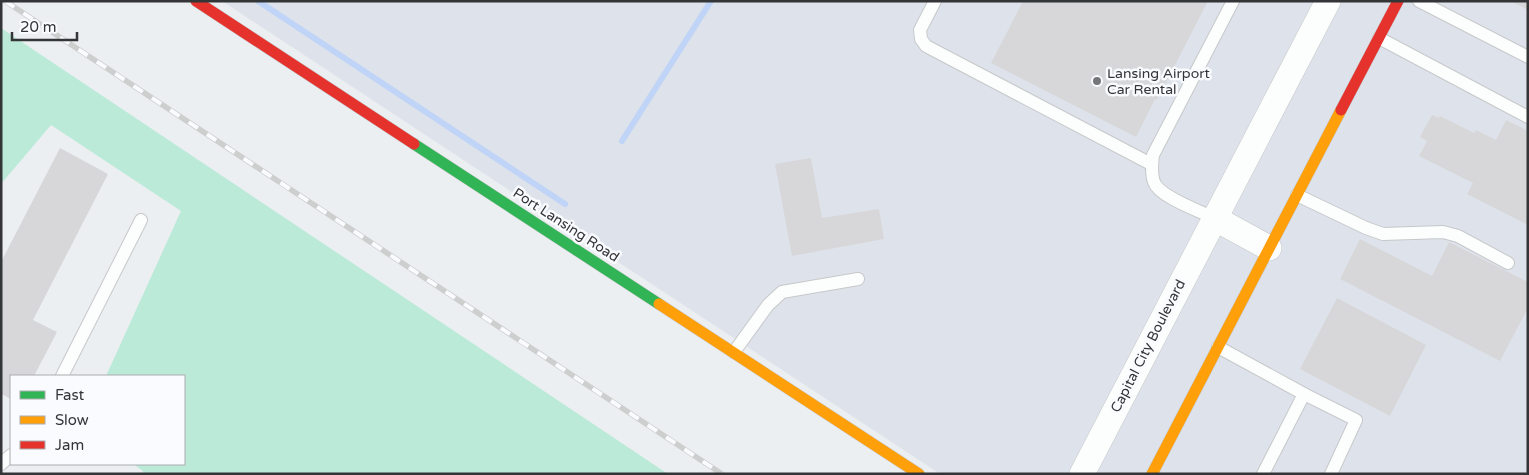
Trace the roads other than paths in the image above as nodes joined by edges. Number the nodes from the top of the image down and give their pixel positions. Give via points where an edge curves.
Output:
1 (196, 1) edge
2 (936, 1) edge
3 (1233, 1) edge
4 (1328, 1) edge
5 (1398, 1) edge
6 (1419, 1) edge
7 (1379, 38) junction
8 (1528, 57) edge
9 (1528, 117) edge
10 (1151, 164) junction
11 (1297, 195) junction
12 (1214, 218) junction
13 (140, 220) dead end
14 (1269, 248) junction
15 (1508, 263) dead end
16 (858, 278) dead end
17 (1218, 347) junction
18 (734, 352) junction
19 (62, 375) edge
20 (1304, 394) junction
21 (919, 474) edge
22 (1082, 474) edge
23 (1152, 474) edge
24 (1263, 474) edge
25 (1331, 474) edge

1 - 18 street, Port Lansing Road
2 - 10 lane via 920,30 926,46
3 - 10 lane
4 - 12 street, Capital City Boulevard
5 - 7 street
6 - 8 lane
7 - 9 lane
7 - 11 street
10 - 12 lane via 1154,184 1168,197
11 - 14 street
11 - 15 lane via 1383,234 1442,232 1458,236
12 - 14 street
12 - 22 street, Capital City Boulevard
13 - 19 lane
14 - 17 street
16 - 18 lane via 782,292 768,305
17 - 20 lane
17 - 23 street
18 - 21 street, Port Lansing Road
20 - 24 lane
20 - 25 lane via 1356,420

